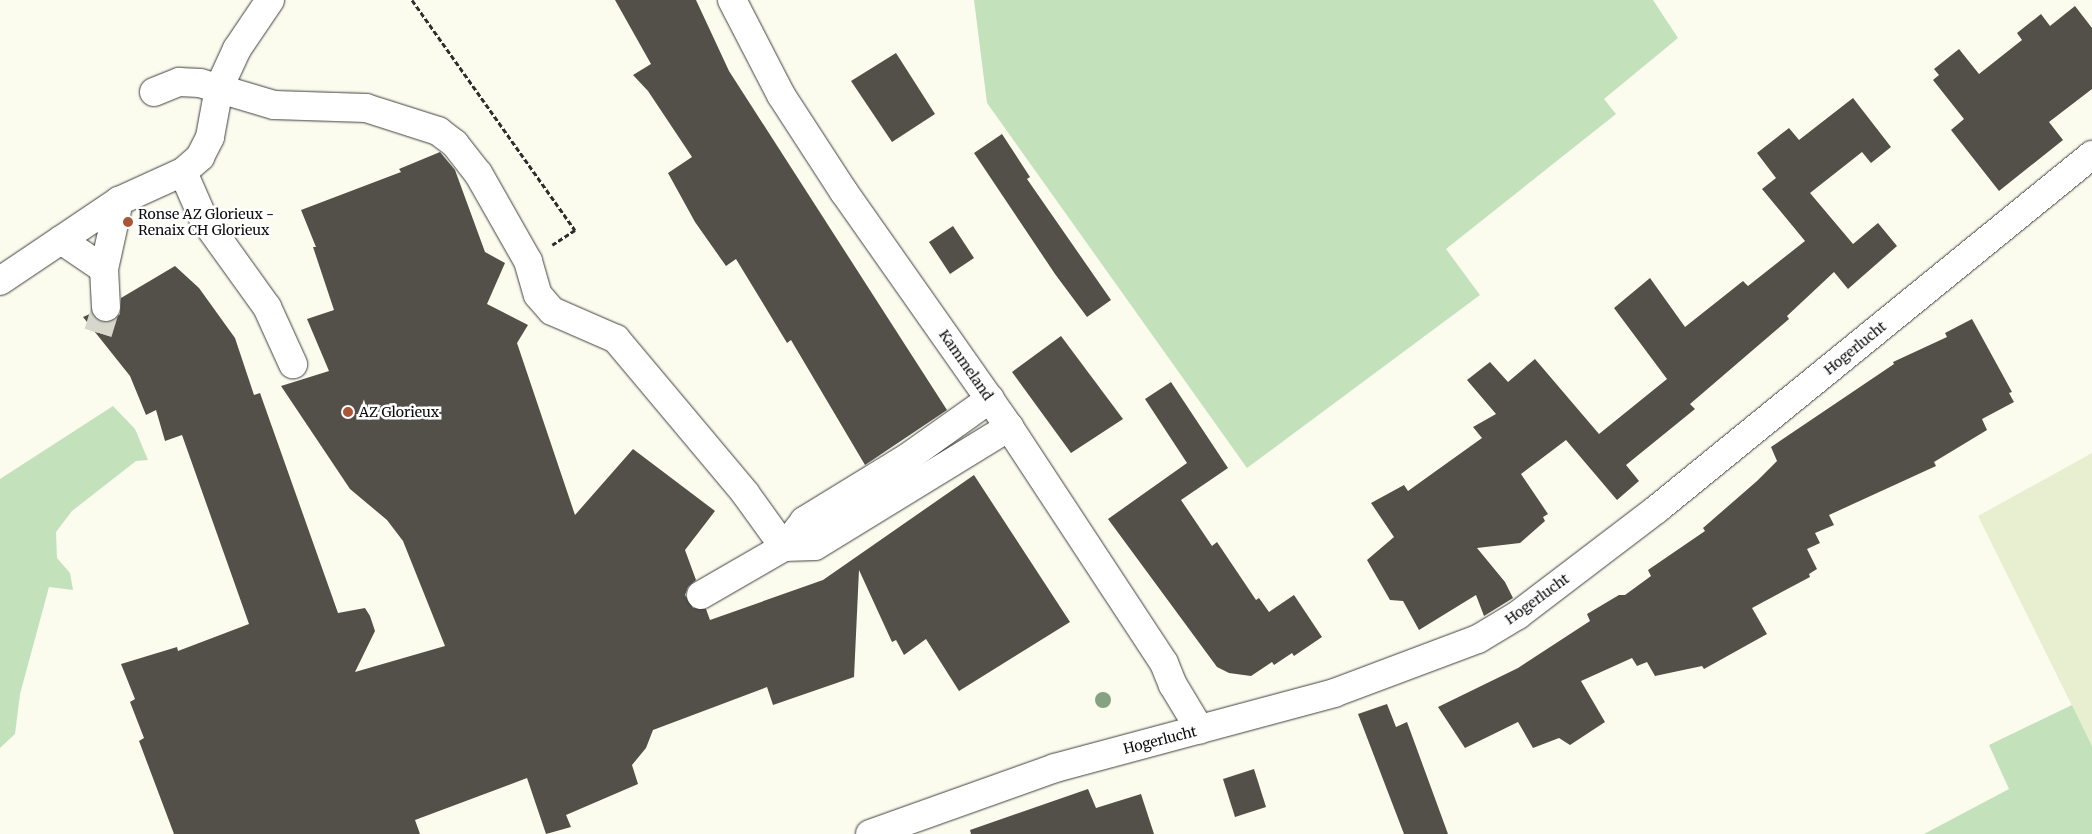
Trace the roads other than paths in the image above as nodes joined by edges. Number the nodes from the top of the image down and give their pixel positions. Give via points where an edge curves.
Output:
1 (270, 0) edge
2 (732, 0) edge
3 (219, 88) junction
4 (154, 92) dead end
5 (2092, 155) edge
6 (183, 172) junction
7 (119, 201) junction
8 (61, 240) junction
9 (104, 269) junction
10 (0, 281) edge
11 (106, 307) tunnel mouth
12 (293, 364) dead end
13 (990, 399) junction
14 (1009, 427) junction
15 (784, 548) junction
16 (701, 595) dead end
17 (1200, 730) junction
18 (870, 834) edge

1 - 3 street via 238,49
2 - 13 street, Kammeland via 780,95
3 - 4 street via 200,82 179,82
3 - 6 street via 210,138 200,156
3 - 15 street via 274,105 366,108 438,131 455,144 478,173 528,261 538,295 552,311 616,339 745,493
5 - 17 street, Hogerlucht via 1657,509 1518,616 1478,639 1334,693
6 - 7 street
6 - 12 street via 203,218 267,308
7 - 8 street
7 - 9 street
8 - 9 street
8 - 10 street
9 - 11 street
13 - 14 street, Kammeland
13 - 15 street via 907,458 804,521
14 - 15 street via 815,546
14 - 17 street, Kammeland via 1164,663
15 - 16 street
17 - 18 street, Hogerlucht via 1056,768

